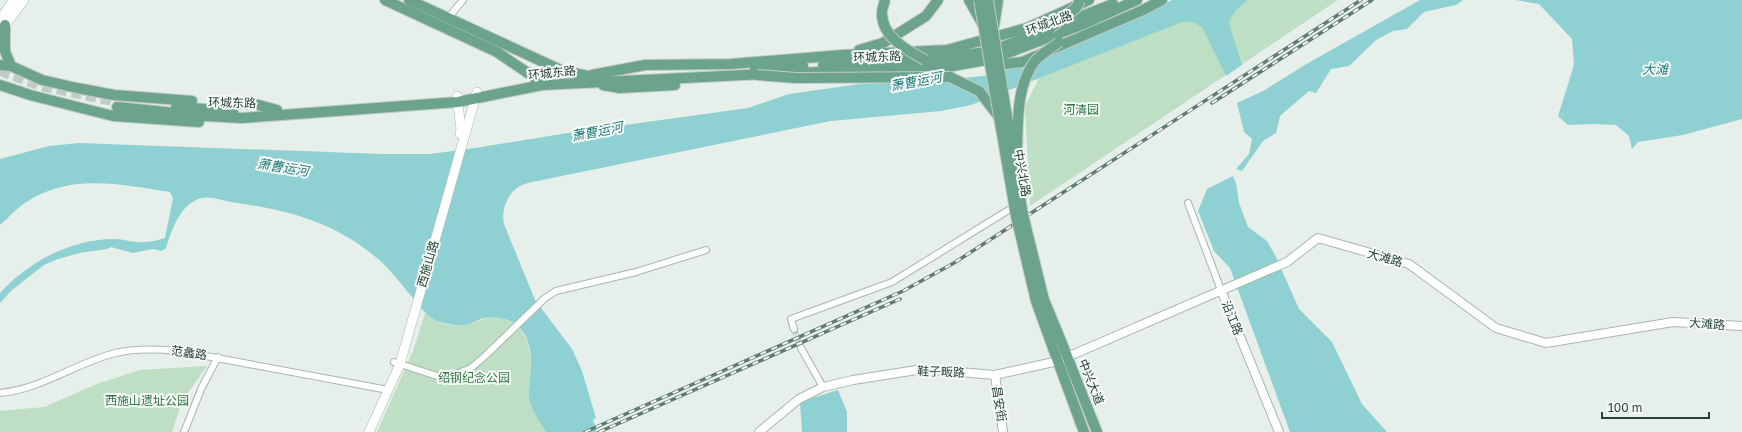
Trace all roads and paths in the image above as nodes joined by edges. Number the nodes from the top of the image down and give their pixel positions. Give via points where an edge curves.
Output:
1 (14, 0) edge
2 (24, 0) edge
3 (385, 0) edge
4 (409, 0) edge
5 (463, 0) edge
6 (885, 0) edge
7 (938, 0) edge
8 (969, 0) edge
9 (980, 0) edge
10 (988, 0) edge
11 (998, 0) edge
12 (1080, 0) edge
13 (1089, 0) edge
14 (1122, 0) edge
15 (1136, 0) edge
16 (1148, 0) edge
17 (1162, 0) edge
18 (448, 18) junction
19 (1085, 20) junction
20 (2, 25) edge
21 (988, 28) junction
22 (1050, 28) junction
23 (843, 55) junction
24 (992, 55) junction
25 (925, 60) junction
26 (0, 65) edge
27 (11, 66) junction
28 (757, 75) junction
29 (637, 77) junction
30 (590, 78) junction
31 (540, 82) junction
32 (0, 85) edge
33 (476, 96) junction
34 (458, 99) junction
35 (117, 104) tunnel mouth
36 (277, 113) junction
37 (999, 117) junction
38 (464, 130) junction
39 (1017, 176) junction
40 (1188, 203) dead end
41 (1015, 206) junction
42 (706, 250) dead end
43 (1221, 290) junction
44 (1742, 326) edge
45 (794, 329) tunnel mouth
46 (1057, 345) junction
47 (801, 348) tunnel mouth
48 (218, 357) junction
49 (1062, 359) junction
50 (398, 360) junction
51 (995, 375) junction
52 (823, 387) junction
53 (382, 389) junction
54 (0, 393) edge
55 (184, 432) edge
56 (364, 432) edge
57 (369, 432) edge
58 (759, 432) edge
59 (1003, 432) edge
60 (1084, 432) edge
61 (1097, 432) edge
62 (1279, 432) edge

1 - 20 main road
2 - 20 main road
3 - 31 main road via 497,52
4 - 18 main road
5 - 18 street
6 - 25 main road, bridge via 882,13 886,30 897,44
7 - 23 main road via 926,16 883,43
8 - 21 main road, bridge
9 - 21 main road, 中兴北路, bridge
10 - 21 main road, 中兴北路, bridge
11 - 21 main road
12 - 22 main road, bridge via 1076,8
13 - 23 main road via 1027,28 947,50
14 - 19 main road, 环城北路
15 - 19 main road, 环城北路
16 - 39 main road, bridge via 1059,42 1036,60 1026,77 1018,110
17 - 30 main road via 1022,62 827,81 770,79 620,88
18 - 30 main road via 563,71
19 - 22 main road, 环城北路
19 - 24 main road, 环城北路
20 - 27 main road
21 - 37 main road, 中兴北路, bridge
21 - 39 main road, 中兴北路, bridge
22 - 24 main road, 环城北路
23 - 30 main road via 731,64 645,65
24 - 25 main road, 环城东路
24 - 28 main road, 环城东路, bridge via 940,68
25 - 29 main road, 环城东路
26 - 27 main road
27 - 36 main road via 42,80 114,94 255,104
28 - 29 main road, 环城东路
28 - 37 main road, bridge via 796,78 950,77 979,92
29 - 30 main road, 环城东路
30 - 31 main road, 环城东路
31 - 33 main road, 环城东路
32 - 36 main road via 113,116 248,125 264,122
33 - 34 main road, 环城东路
33 - 38 main road, 西施山路
34 - 36 main road, 环城东路
34 - 38 main road, 西施山路
35 - 36 main road, 环城东路
37 - 41 main road, 中兴北路, bridge
38 - 50 main road, 西施山路
39 - 46 main road, 中兴北路, bridge via 1023,215
40 - 43 street, 沿江路
41 - 45 street via 892,282 791,319
41 - 46 main road, 中兴北路, bridge via 1036,301
42 - 50 street via 636,272 556,291 545,298 485,356 470,368 454,375 437,376
43 - 44 street, 大滩路 via 1287,262 1318,238 1409,264 1496,328 1546,343 1673,322
43 - 49 street, 大滩路
43 - 62 street, 沿江路
46 - 49 main road, 中兴大道
47 - 52 street
48 - 53 street, 范蠡路
48 - 54 street, 范蠡路 via 146,349 116,353 86,363 45,382
48 - 55 street via 202,386
49 - 51 street, 鞋子畈路
49 - 60 main road, 中兴大道
49 - 61 main road, 中兴大道
50 - 53 main road, 西施山路
50 - 57 main road, 西施山路
51 - 52 street, 鞋子畈路 via 923,369
51 - 59 street, 昌安街
52 - 58 street, 鞋子畈路 via 799,399
53 - 56 main road, 西施山路

